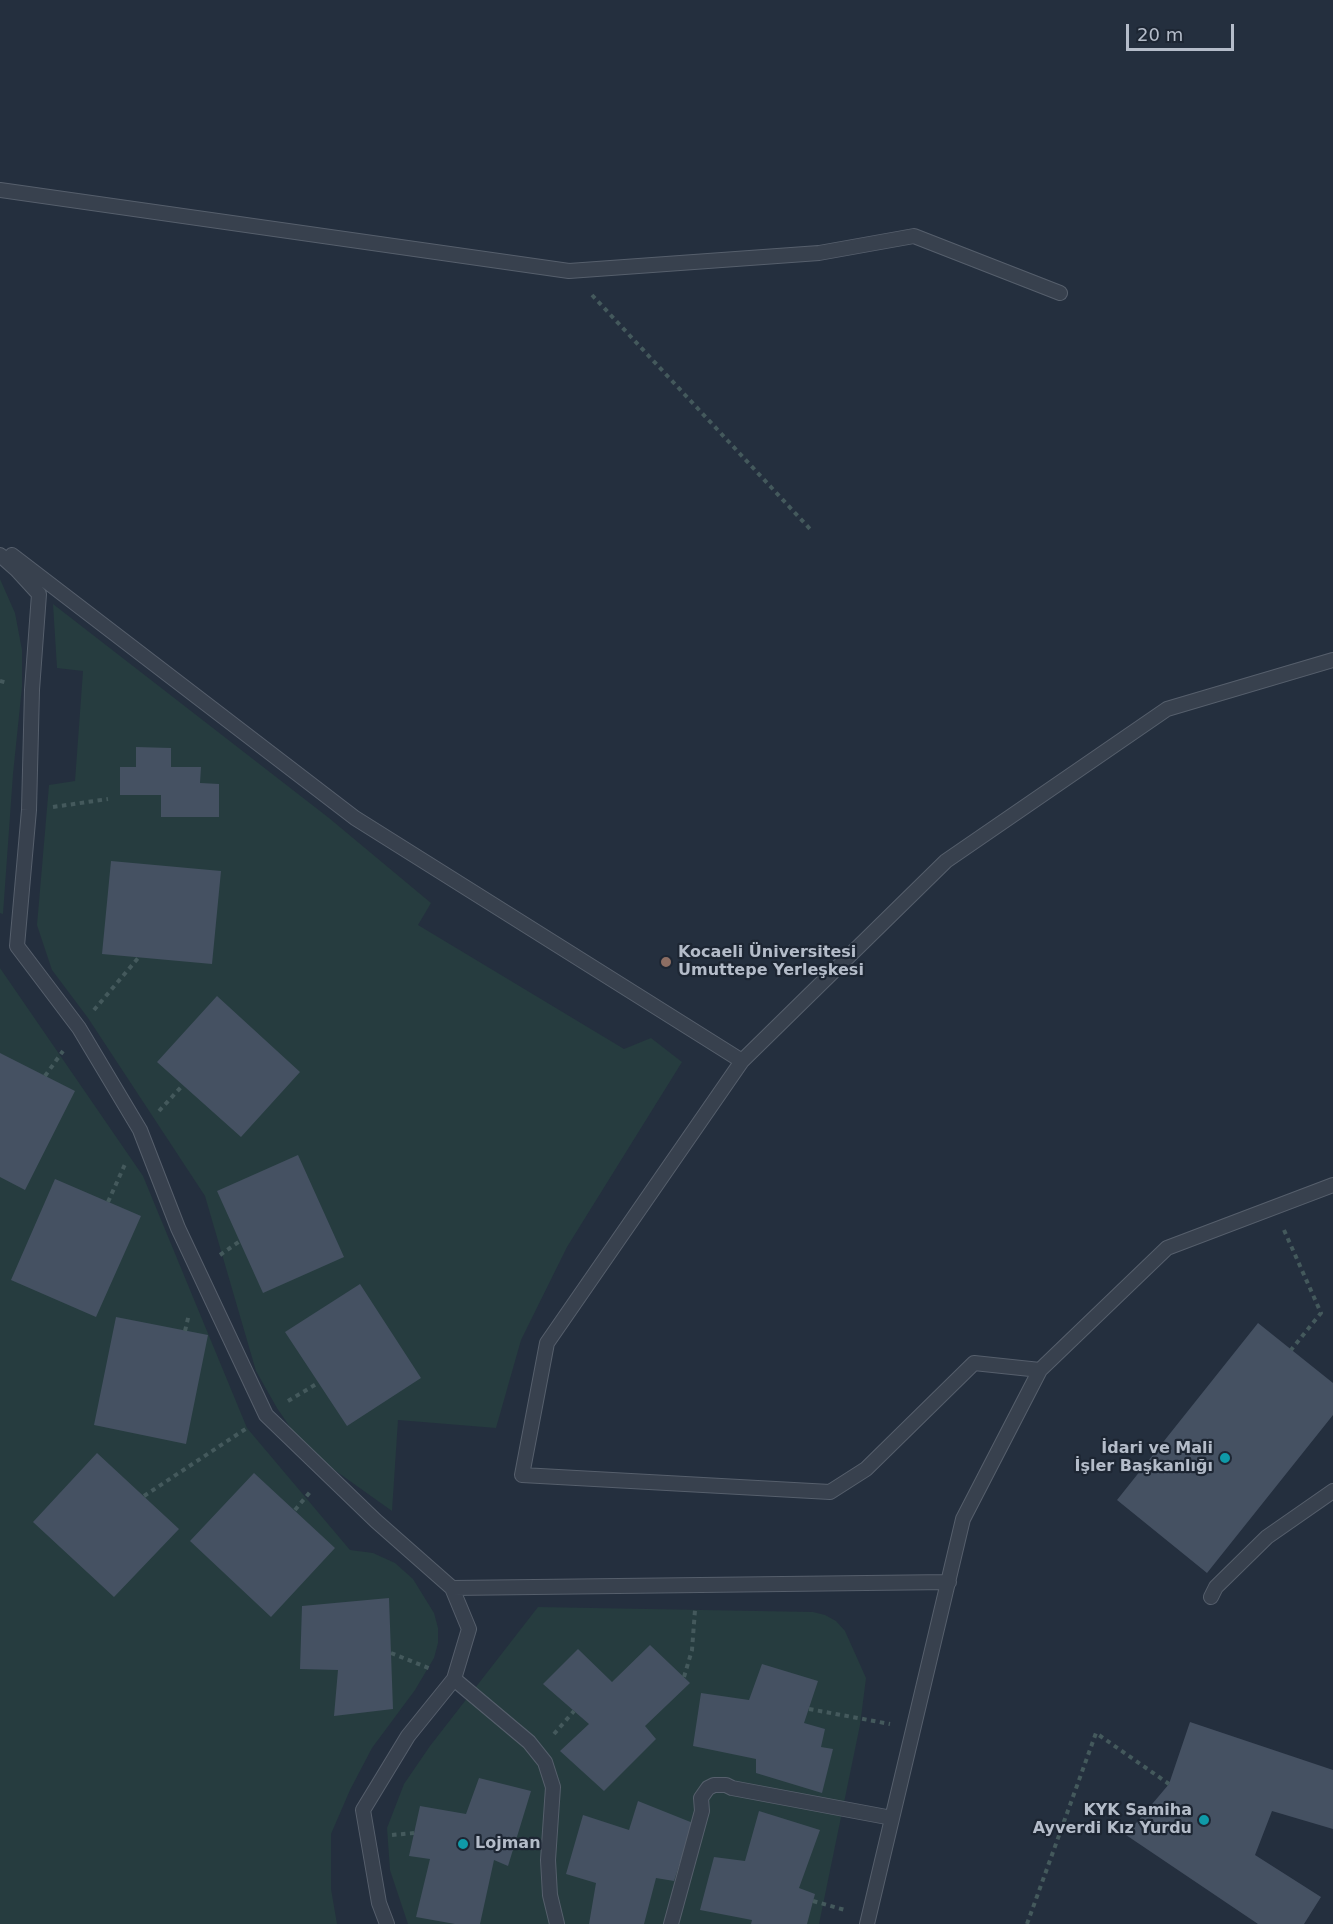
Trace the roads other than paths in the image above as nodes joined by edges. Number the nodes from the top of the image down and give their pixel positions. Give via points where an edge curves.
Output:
1 (0, 190) edge
2 (1060, 293) dead end
3 (0, 545) edge
4 (0, 555) edge
5 (1333, 660) edge
6 (742, 1061) junction
7 (1333, 1185) edge
8 (1040, 1370) junction
9 (1333, 1491) edge
10 (949, 1582) junction
11 (452, 1588) junction
12 (1211, 1597) dead end
13 (454, 1678) junction
14 (892, 1818) junction
15 (868, 1920) edge
16 (387, 1924) edge
17 (557, 1924) edge
18 (671, 1924) edge

1 - 2 lane via 569,271 819,253 914,236
3 - 6 lane via 355,818
4 - 11 lane via 39,594 29,810 17,946 79,1028 140,1130 178,1228 266,1415
5 - 6 lane via 1167,709 946,861
6 - 8 lane via 547,1342 522,1475 830,1492 866,1470 974,1364
7 - 8 lane via 1167,1248
8 - 10 lane via 963,1519
9 - 12 lane via 1267,1537 1216,1587
10 - 11 lane
10 - 14 lane
11 - 13 lane via 469,1629
13 - 16 lane via 408,1736 363,1810 379,1903
13 - 17 lane via 529,1742 545,1762 553,1787 548,1860
14 - 15 lane
14 - 18 lane via 714,1785 701,1798 702,1811

